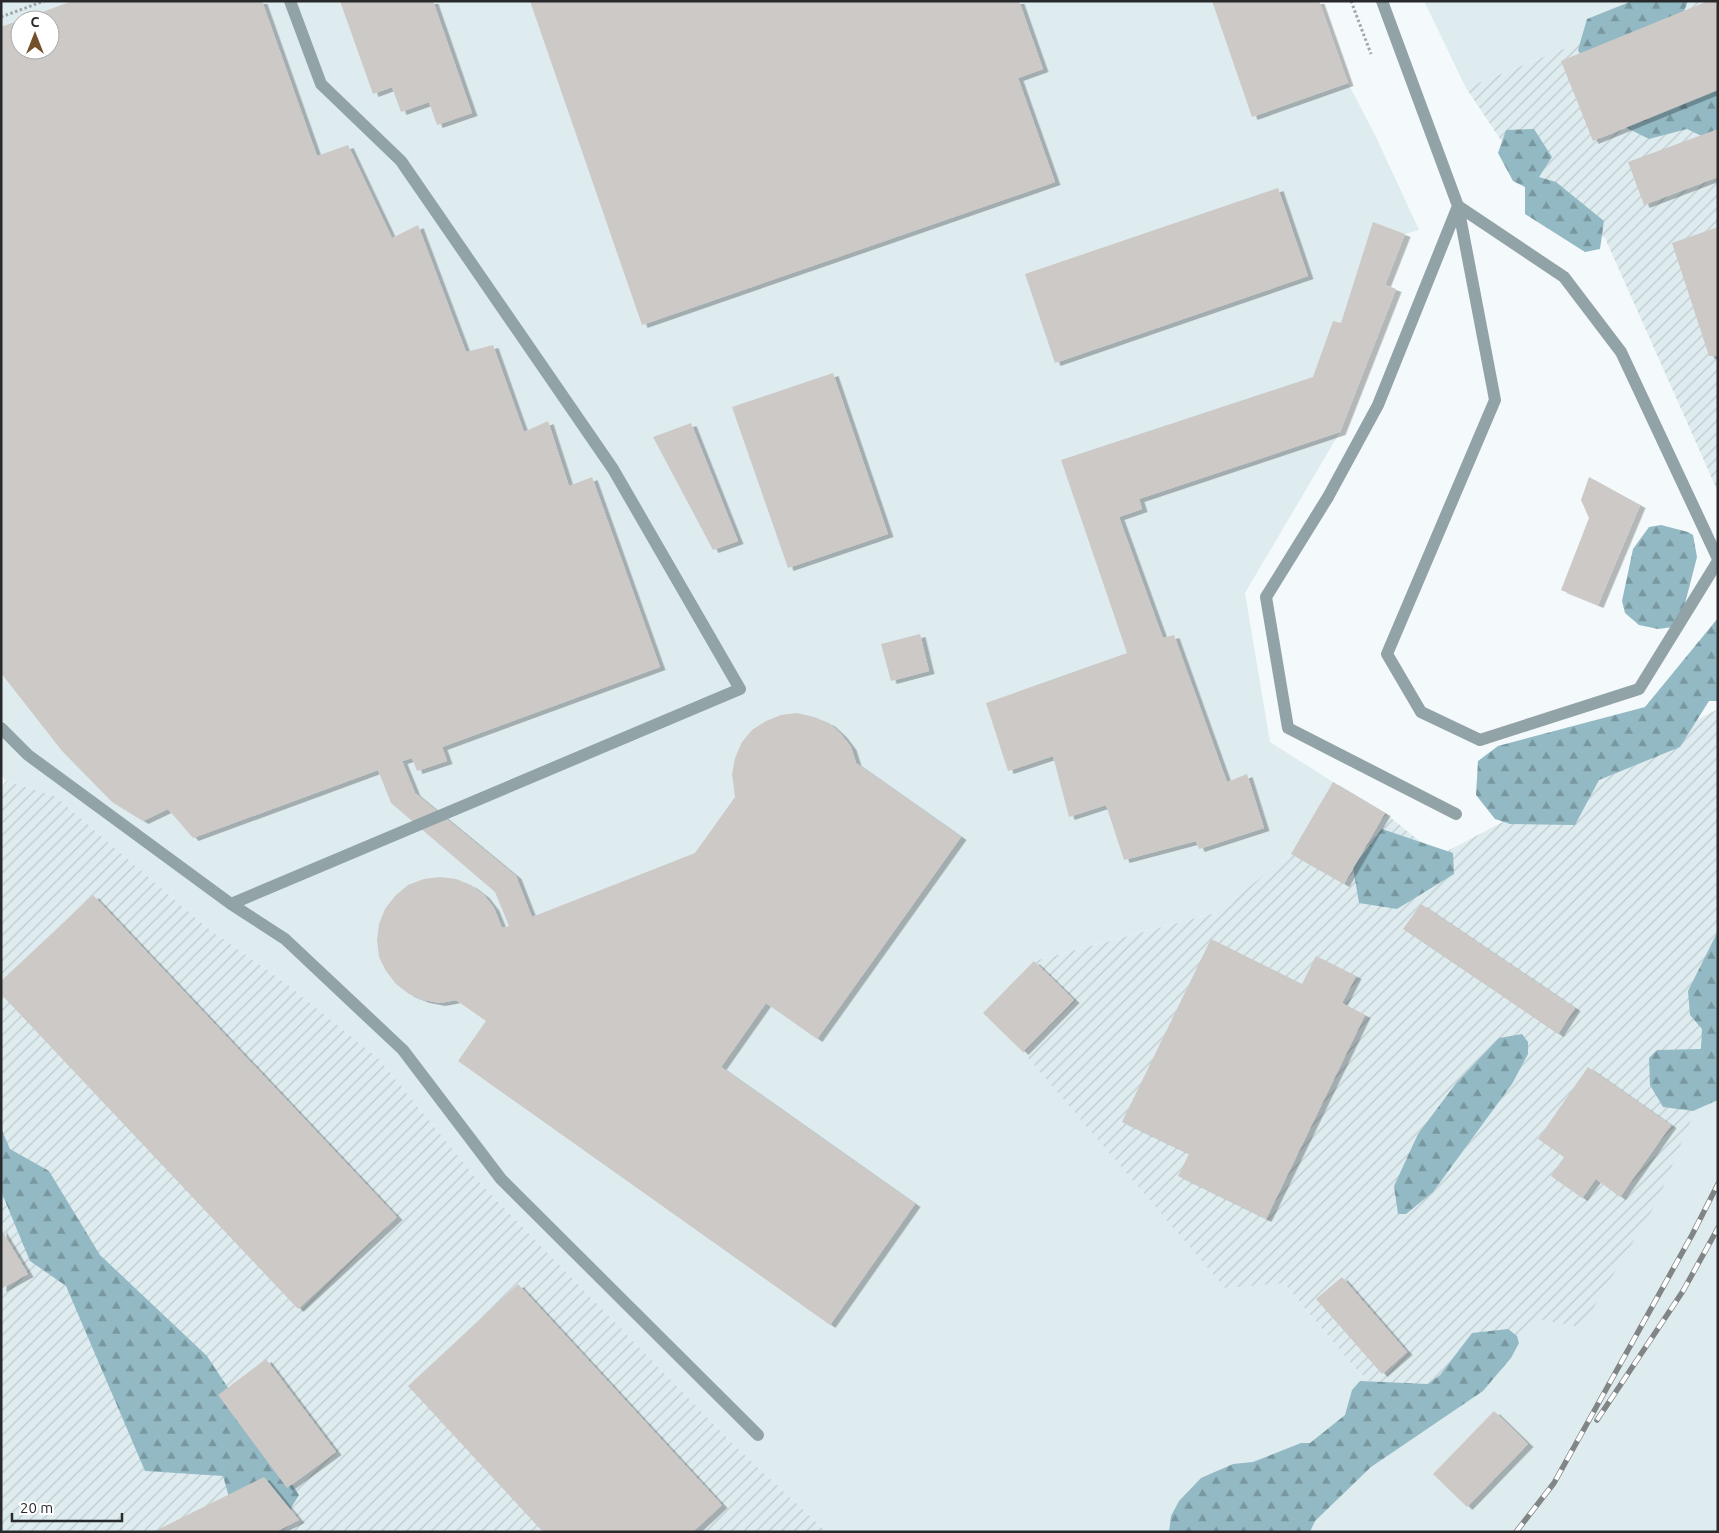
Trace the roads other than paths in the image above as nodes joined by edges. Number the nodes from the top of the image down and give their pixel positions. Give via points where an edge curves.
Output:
1 (290, 1) edge
2 (1382, 1) edge
3 (1458, 206) junction
4 (1718, 560) edge
5 (1, 728) edge
6 (1456, 814) dead end
7 (231, 904) junction
8 (758, 1435) dead end

1 - 7 lane via 321,84 407,169 613,468 740,689
2 - 3 lane
3 - 4 lane via 1564,276 1621,352
3 - 4 lane via 1495,400 1387,654 1420,712 1480,740 1640,689
3 - 6 lane via 1378,405 1328,498 1266,597 1288,728
5 - 7 lane via 28,755
7 - 8 lane via 285,939 403,1050 501,1179

